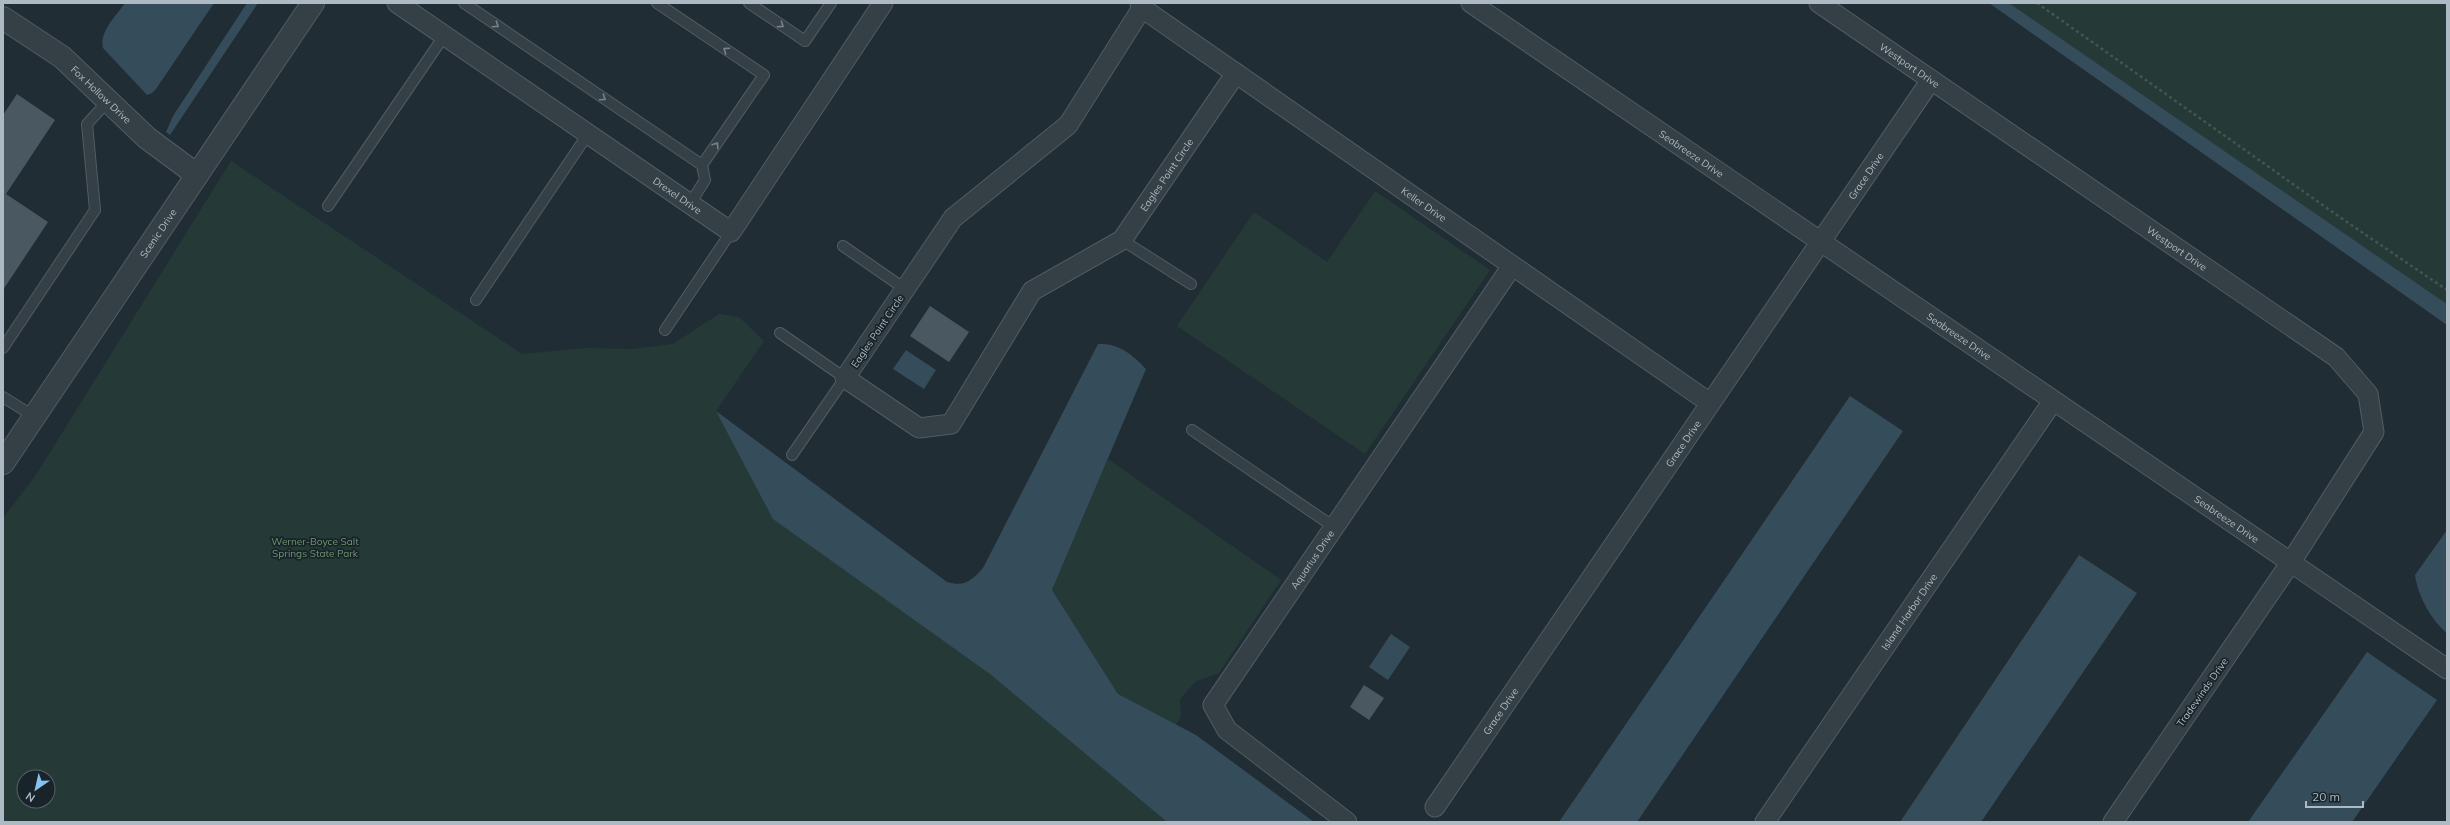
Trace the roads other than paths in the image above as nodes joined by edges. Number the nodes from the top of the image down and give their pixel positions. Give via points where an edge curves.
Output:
1 (313, 3) edge
2 (397, 3) edge
3 (464, 3) edge
4 (657, 3) edge
5 (749, 3) edge
6 (831, 3) edge
7 (883, 3) edge
8 (1471, 3) edge
9 (1819, 3) edge
10 (1141, 6) edge
11 (3, 18) edge
12 (444, 36) junction
13 (1236, 73) junction
14 (1931, 80) junction
15 (108, 101) junction
16 (588, 134) junction
17 (702, 166) junction
18 (197, 175) junction
19 (690, 204) junction
20 (328, 206) dead end
21 (731, 232) junction
22 (1122, 240) junction
23 (1821, 242) junction
24 (843, 246) dead end
25 (1512, 266) junction
26 (1191, 284) dead end
27 (905, 289) junction
28 (476, 300) dead end
29 (666, 330) dead end
30 (780, 333) dead end
31 (3, 348) edge
32 (845, 378) junction
33 (3, 397) edge
34 (2053, 400) junction
35 (1710, 403) junction
36 (35, 417) junction
37 (1192, 430) dead end
38 (792, 455) dead end
39 (3, 463) edge
40 (1334, 527) junction
41 (2291, 562) junction
42 (2447, 669) edge
43 (1435, 807) dead end
44 (1347, 822) edge
45 (1765, 822) edge
46 (2113, 822) edge

1 - 18 street, Scenic Drive
2 - 12 street, Drexel Drive
3 -> 17 lane
17 -> 4 lane via 764,76
5 -> 6 lane via 805,41
7 - 21 street
8 - 23 street, Seabreeze Drive
9 - 14 street, Westport Drive
10 - 13 street, Keller Drive
10 - 27 street, Eagles Point Circle via 1068,125 953,218
11 - 15 street, Fox Hollow Drive via 62,57
12 - 16 street, Drexel Drive
12 - 20 lane
13 - 22 street, Eagles Point Circle
13 - 25 street, Keller Drive
14 - 23 street, Grace Drive
14 - 41 street, Westport Drive via 2336,357 2368,394 2374,432
15 - 18 street, Fox Hollow Drive via 147,138
15 - 31 lane via 87,124 95,210
16 - 19 street, Drexel Drive
16 - 28 lane
17 - 19 lane via 705,180
18 - 36 street, Scenic Drive
19 - 21 street, Drexel Drive
21 - 29 lane
22 - 26 lane
22 - 32 street, Eagles Point Circle via 1032,291 951,424 919,428
23 - 34 street, Seabreeze Drive
23 - 35 street, Grace Drive
24 - 27 lane
25 - 35 street, Keller Drive
25 - 40 street, Aquarius Drive
27 - 32 street, Eagles Point Circle
30 - 32 lane
32 - 38 lane
33 - 36 lane
34 - 41 street, Seabreeze Drive
34 - 45 street, Island Harbor Drive
35 - 43 street, Grace Drive
36 - 39 street, Scenic Drive
37 - 40 lane
40 - 44 street, Aquarius Drive via 1213,705 1227,730
41 - 42 street, Seabreeze Drive
41 - 46 street, Tradewinds Drive

